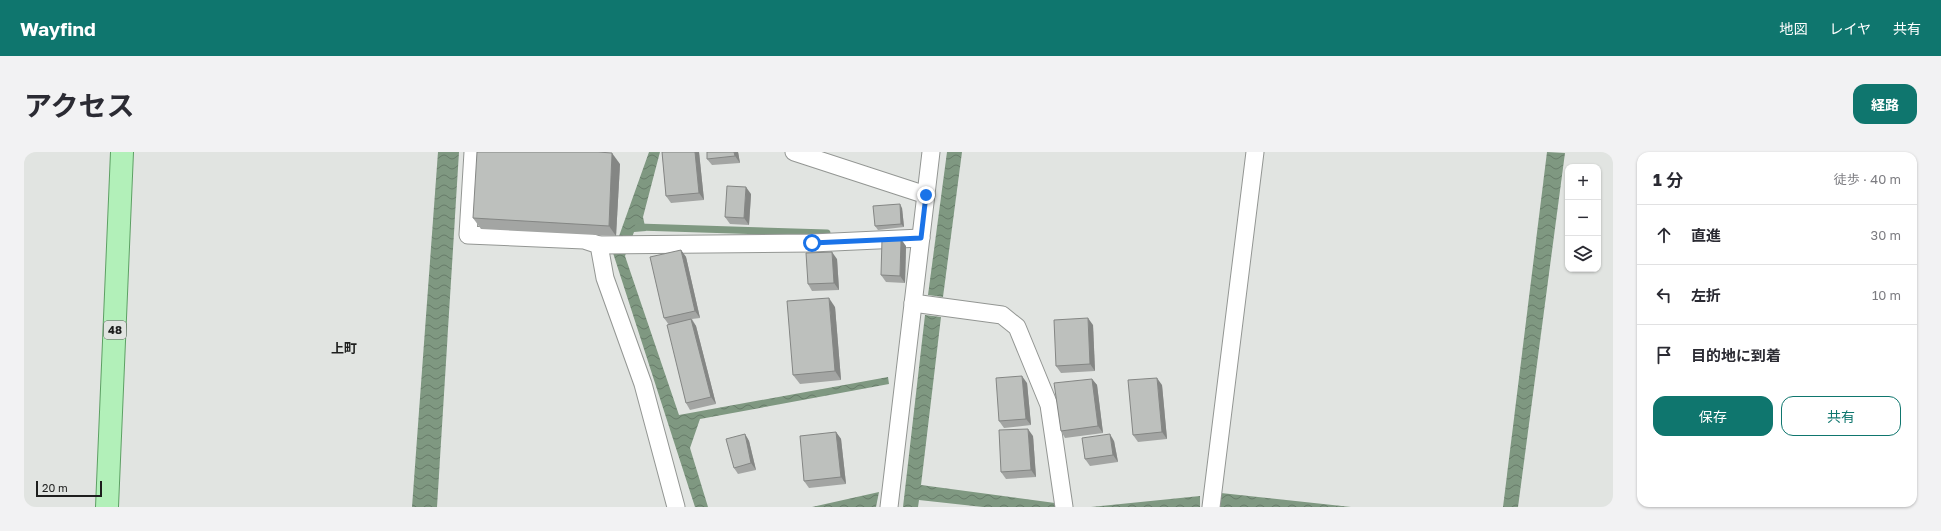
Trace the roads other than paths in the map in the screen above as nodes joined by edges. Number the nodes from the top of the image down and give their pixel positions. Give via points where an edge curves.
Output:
1 (122, 152) edge
2 (474, 152) edge
3 (794, 152) edge
4 (931, 152) edge
5 (1255, 152) edge
6 (926, 195) junction
7 (921, 238) junction
8 (599, 245) junction
9 (913, 303) junction
10 (1063, 503) edge
11 (107, 507) edge
12 (676, 507) edge
13 (888, 507) edge
14 (1211, 507) edge

1 - 11 main road, 48
2 - 8 street via 468,235 584,240
3 - 6 street
4 - 6 street
5 - 14 street
6 - 7 street
7 - 8 street via 812,243
7 - 9 street
8 - 12 street via 605,278 643,384
9 - 10 street via 1002,315 1017,327 1049,405
9 - 13 street

